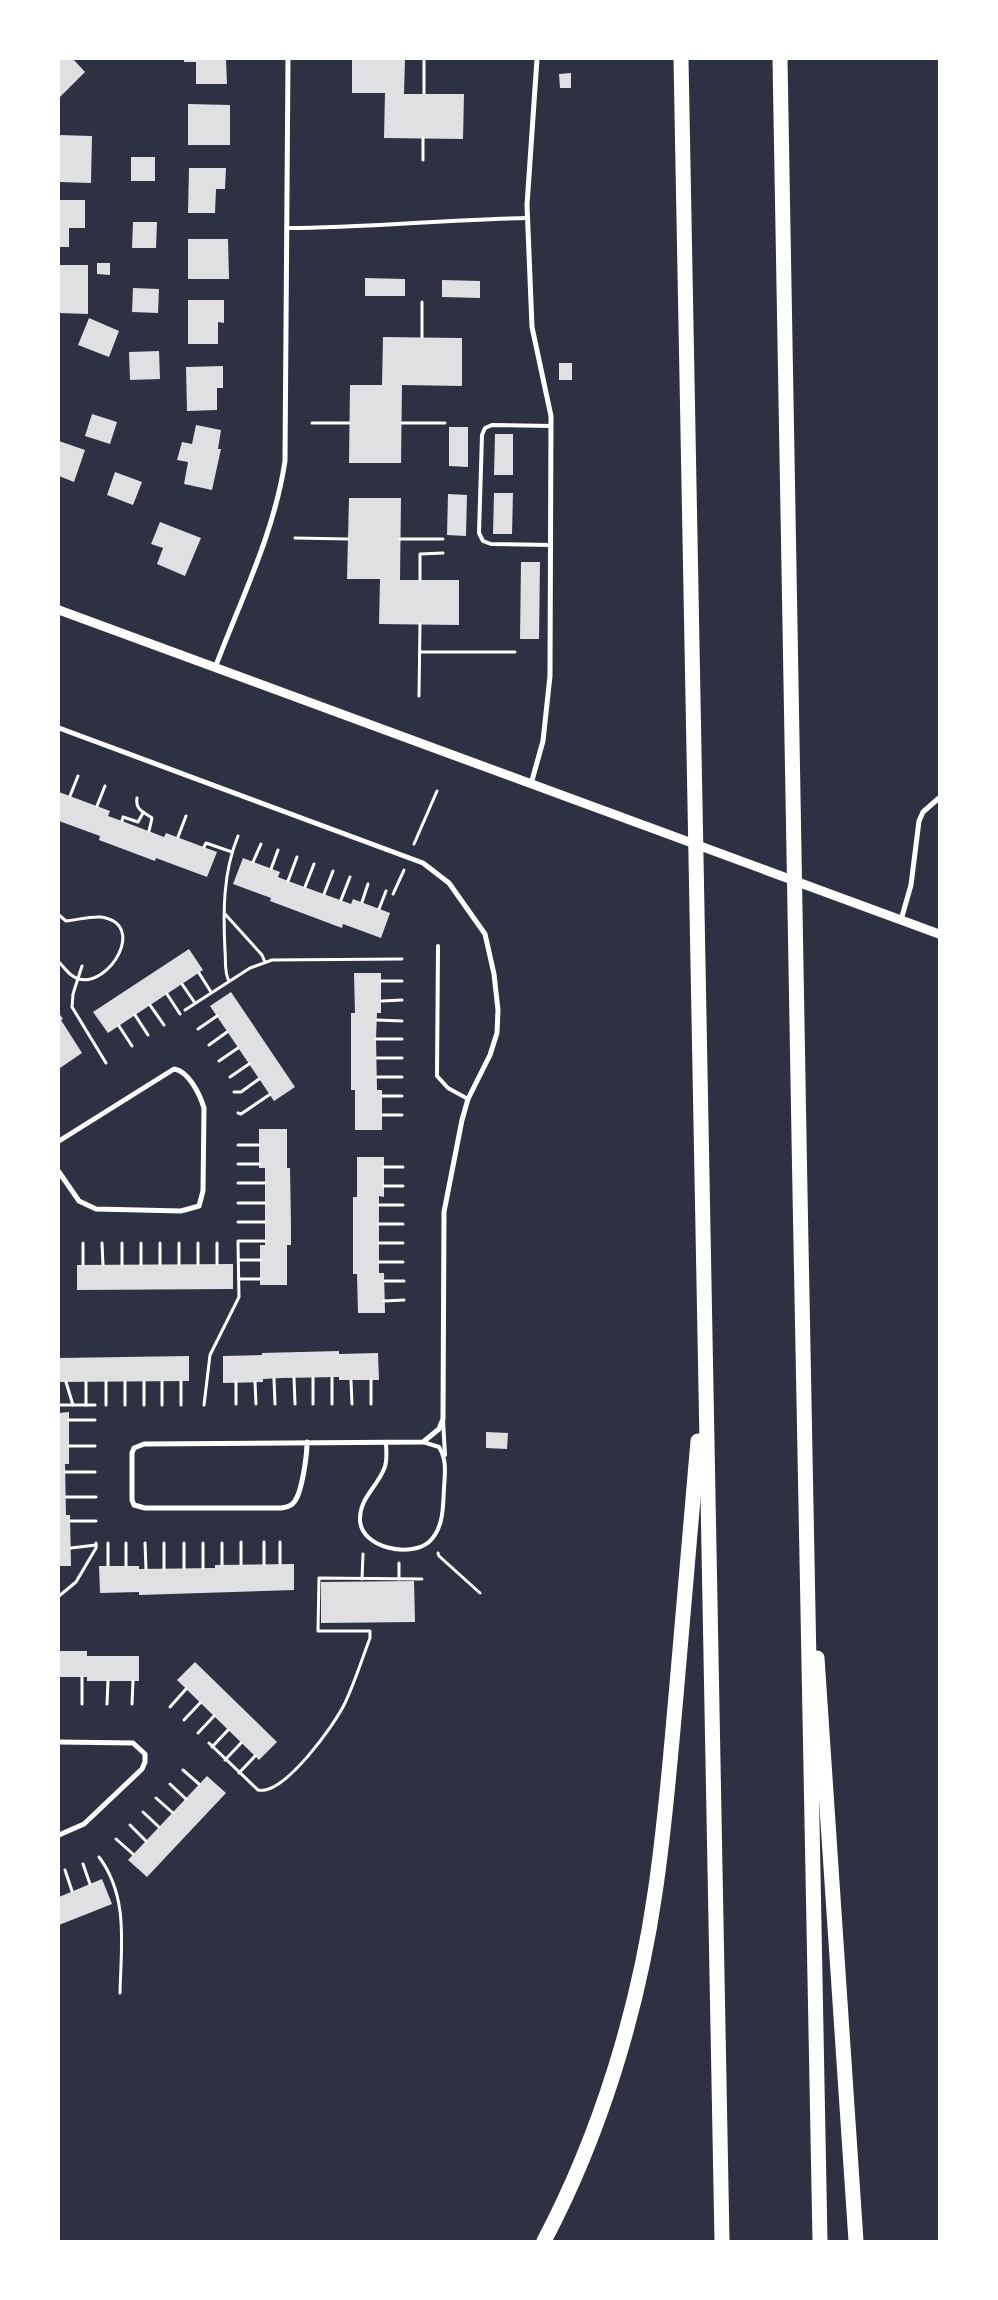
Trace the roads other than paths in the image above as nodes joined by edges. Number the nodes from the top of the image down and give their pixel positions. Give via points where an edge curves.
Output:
1 (288, 59) edge
2 (537, 59) edge
3 (681, 59) edge
4 (780, 59) edge
5 (528, 218) junction
6 (287, 228) junction
7 (551, 426) junction
8 (551, 545) junction
9 (59, 610) edge
10 (215, 668) junction
11 (59, 728) edge
12 (531, 784) junction
13 (939, 798) edge
14 (902, 920) junction
15 (939, 934) edge
16 (438, 946) dead end
17 (468, 1099) junction
18 (59, 1141) edge
19 (59, 1172) edge
20 (705, 1362) junction
21 (443, 1418) junction
22 (307, 1442) junction
23 (386, 1442) junction
24 (423, 1442) junction
25 (803, 1447) junction
26 (446, 1462) junction
27 (59, 1742) edge
28 (59, 1835) edge
29 (544, 2241) edge
30 (722, 2241) edge
31 (820, 2241) edge
32 (856, 2241) edge

1 - 6 street
2 - 5 street
3 - 20 highway
4 - 25 highway
5 - 6 lane
5 - 7 street via 532,327
6 - 10 street via 285,461 280,494 269,533
7 - 8 street
7 - 8 lane via 492,425 485,428 482,435 479,533 483,542 491,544
8 - 12 street via 550,676 543,741
9 - 10 street
10 - 12 street
11 - 17 street via 423,863 449,883 485,934 498,1010 490,1055
12 - 14 street
13 - 14 street via 923,812 919,821 911,885
14 - 15 street
16 - 17 lane via 437,1076 448,1088
17 - 21 street via 444,1212
18 - 19 street via 174,1069 184,1072 204,1108 203,1191 198,1206 191,1210 96,1209 79,1201
20 - 29 highway via 666,1797 652,1912 627,2023 603,2105
20 - 30 highway
21 - 24 street via 439,1429
21 - 26 lane
22 - 22 street via 139,1445 134,1448 131,1458 132,1500 134,1505 146,1508 290,1506 296,1500
22 - 23 street
23 - 24 street
23 - 26 lane via 386,1466 365,1499 360,1522 364,1532 376,1542 394,1550 416,1548 428,1542 438,1528 443,1512
24 - 26 lane via 439,1447
25 - 31 highway
25 - 32 highway
27 - 28 street via 133,1743 145,1754 145,1762 84,1824

